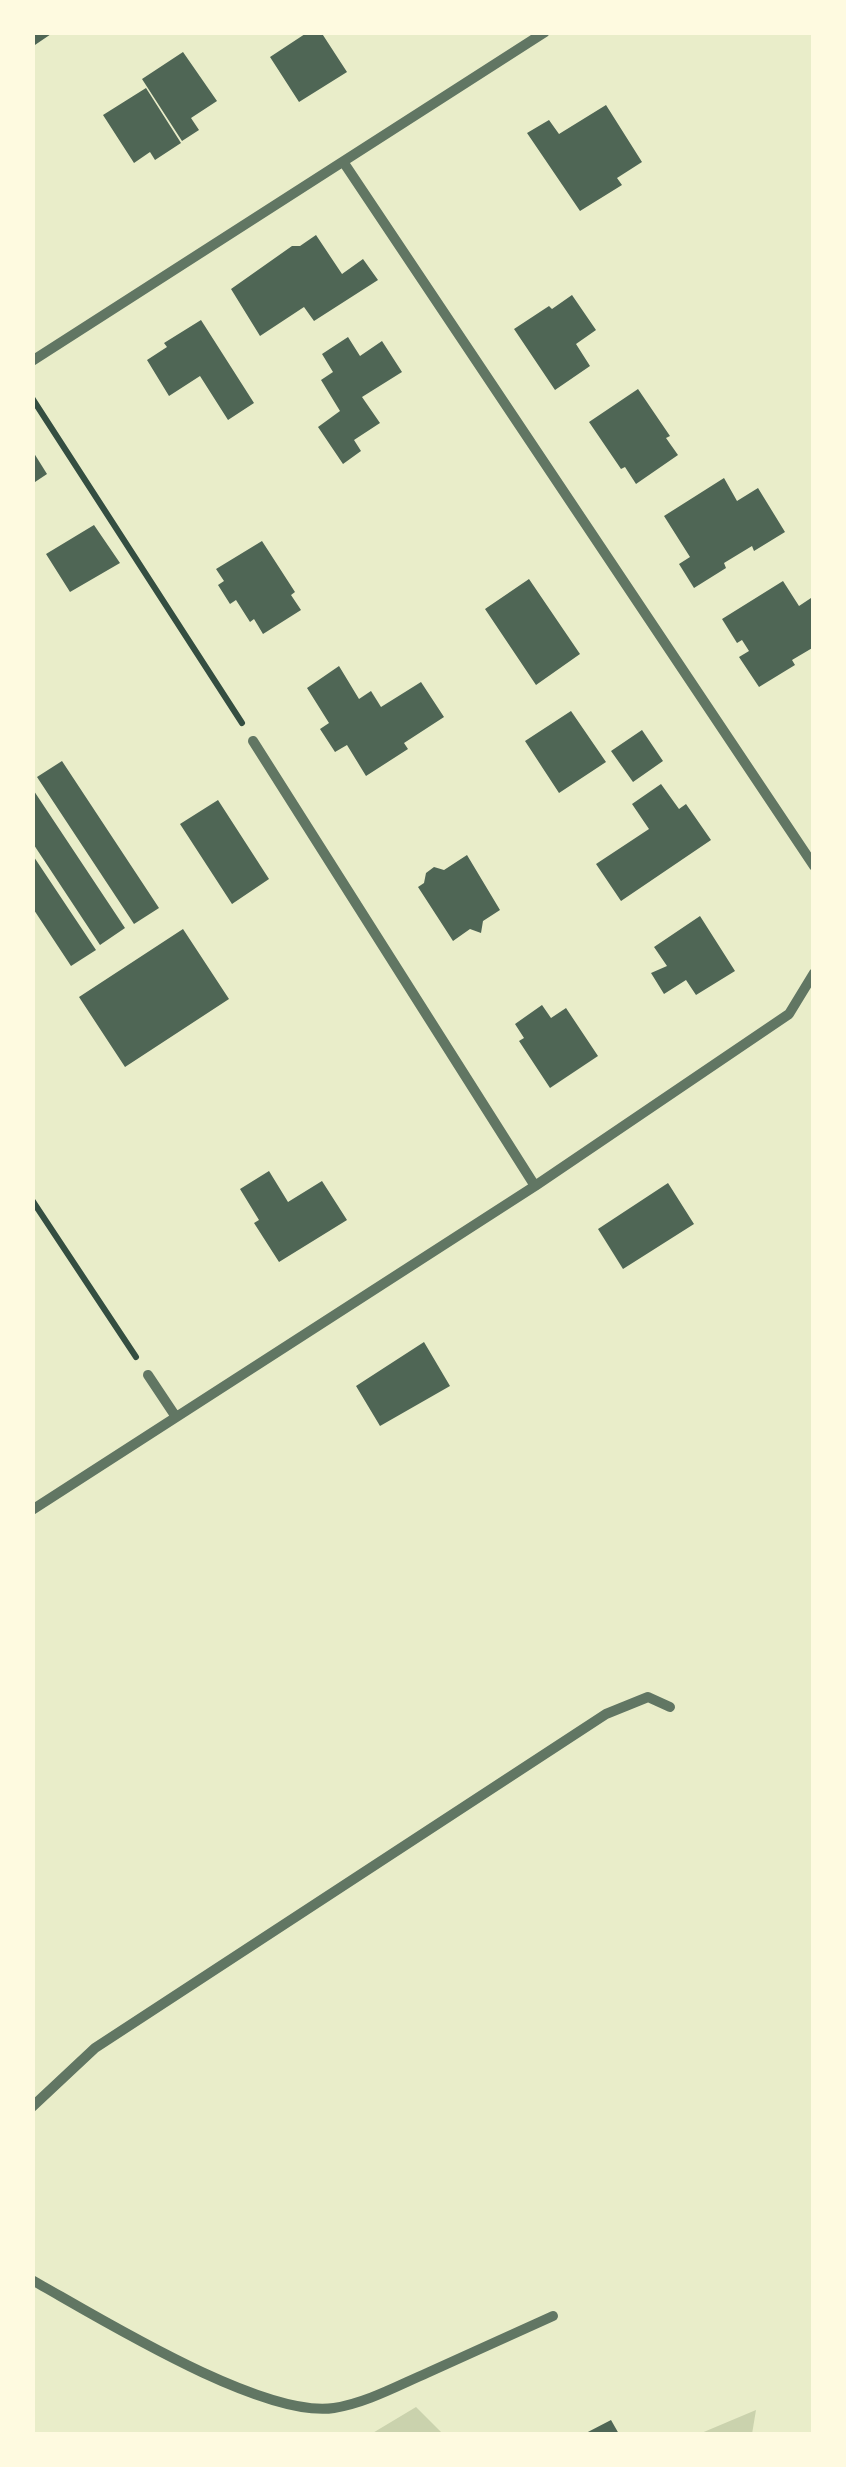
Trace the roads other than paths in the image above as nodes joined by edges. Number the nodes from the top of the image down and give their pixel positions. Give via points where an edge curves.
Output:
1 (545, 32) edge
2 (344, 163) junction
3 (32, 360) edge
4 (253, 740) road end
5 (814, 866) edge
6 (814, 973) edge
7 (535, 1186) junction
8 (148, 1375) road end
9 (176, 1418) junction
10 (32, 1510) edge
11 (670, 1706) dead end
12 (32, 2107) edge
13 (32, 2280) edge
14 (553, 2316) dead end

1 - 2 street
2 - 3 street
2 - 5 street
4 - 7 street
6 - 7 street via 789,1014
7 - 9 street
8 - 9 street
9 - 10 street
11 - 12 street via 648,1697 606,1714 94,2048
13 - 14 street via 208,2374 305,2408 374,2397

